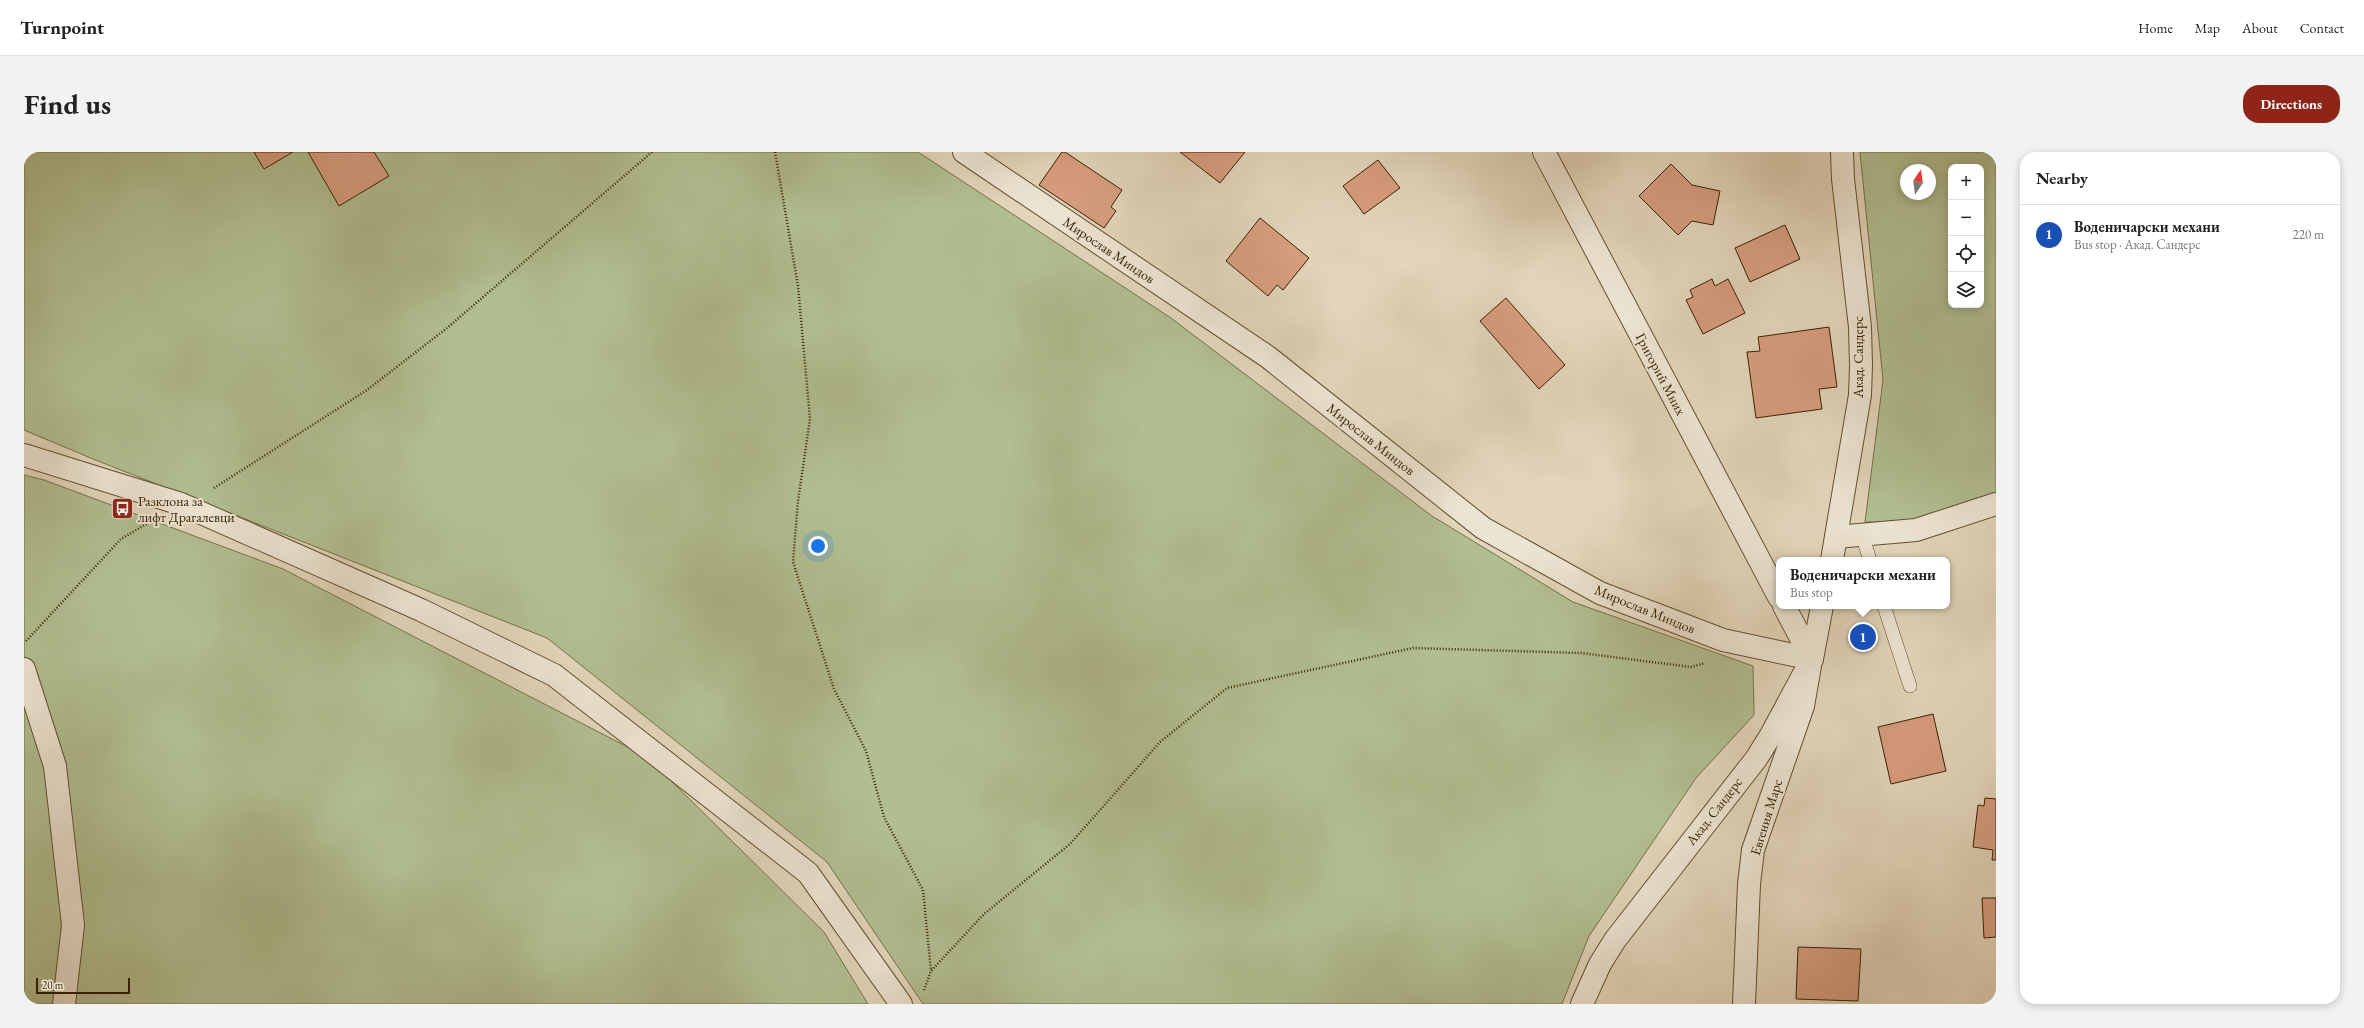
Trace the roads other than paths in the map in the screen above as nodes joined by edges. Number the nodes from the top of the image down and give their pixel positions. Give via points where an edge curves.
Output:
1 (964, 152) edge
2 (1544, 152) edge
3 (1842, 152) edge
4 (24, 455) edge
5 (1996, 504) edge
6 (1862, 535) junction
7 (1836, 537) junction
8 (1833, 557) edge
9 (1869, 557) edge
10 (1776, 591) edge
11 (1786, 609) edge
12 (1821, 609) edge
13 (1885, 609) edge
14 (1812, 659) junction
15 (24, 669) edge
16 (1910, 686) dead end
17 (64, 1004) edge
18 (901, 1004) edge
19 (1582, 1004) edge
20 (1744, 1004) edge

1 - 14 street, Мирослав Миндов via 1268,357 1483,528 1600,593 1723,640
2 - 10 street, Григорий Мних
3 - 7 street, Акад. Сандерс via 1860,327 1861,365 1860,395
4 - 18 street via 181,504 421,610 554,675 808,873
5 - 6 street via 1916,530
6 - 7 street
6 - 9 lane
7 - 8 street, Акад. Сандерс
11 - 14 street
12 - 14 street, Акад. Сандерс
13 - 16 lane
14 - 19 street, Акад. Сандерс via 1756,759 1615,940 1600,964
14 - 20 street, Евгения Марс via 1803,706 1754,850 1749,884
15 - 17 street via 55,766 74,925

